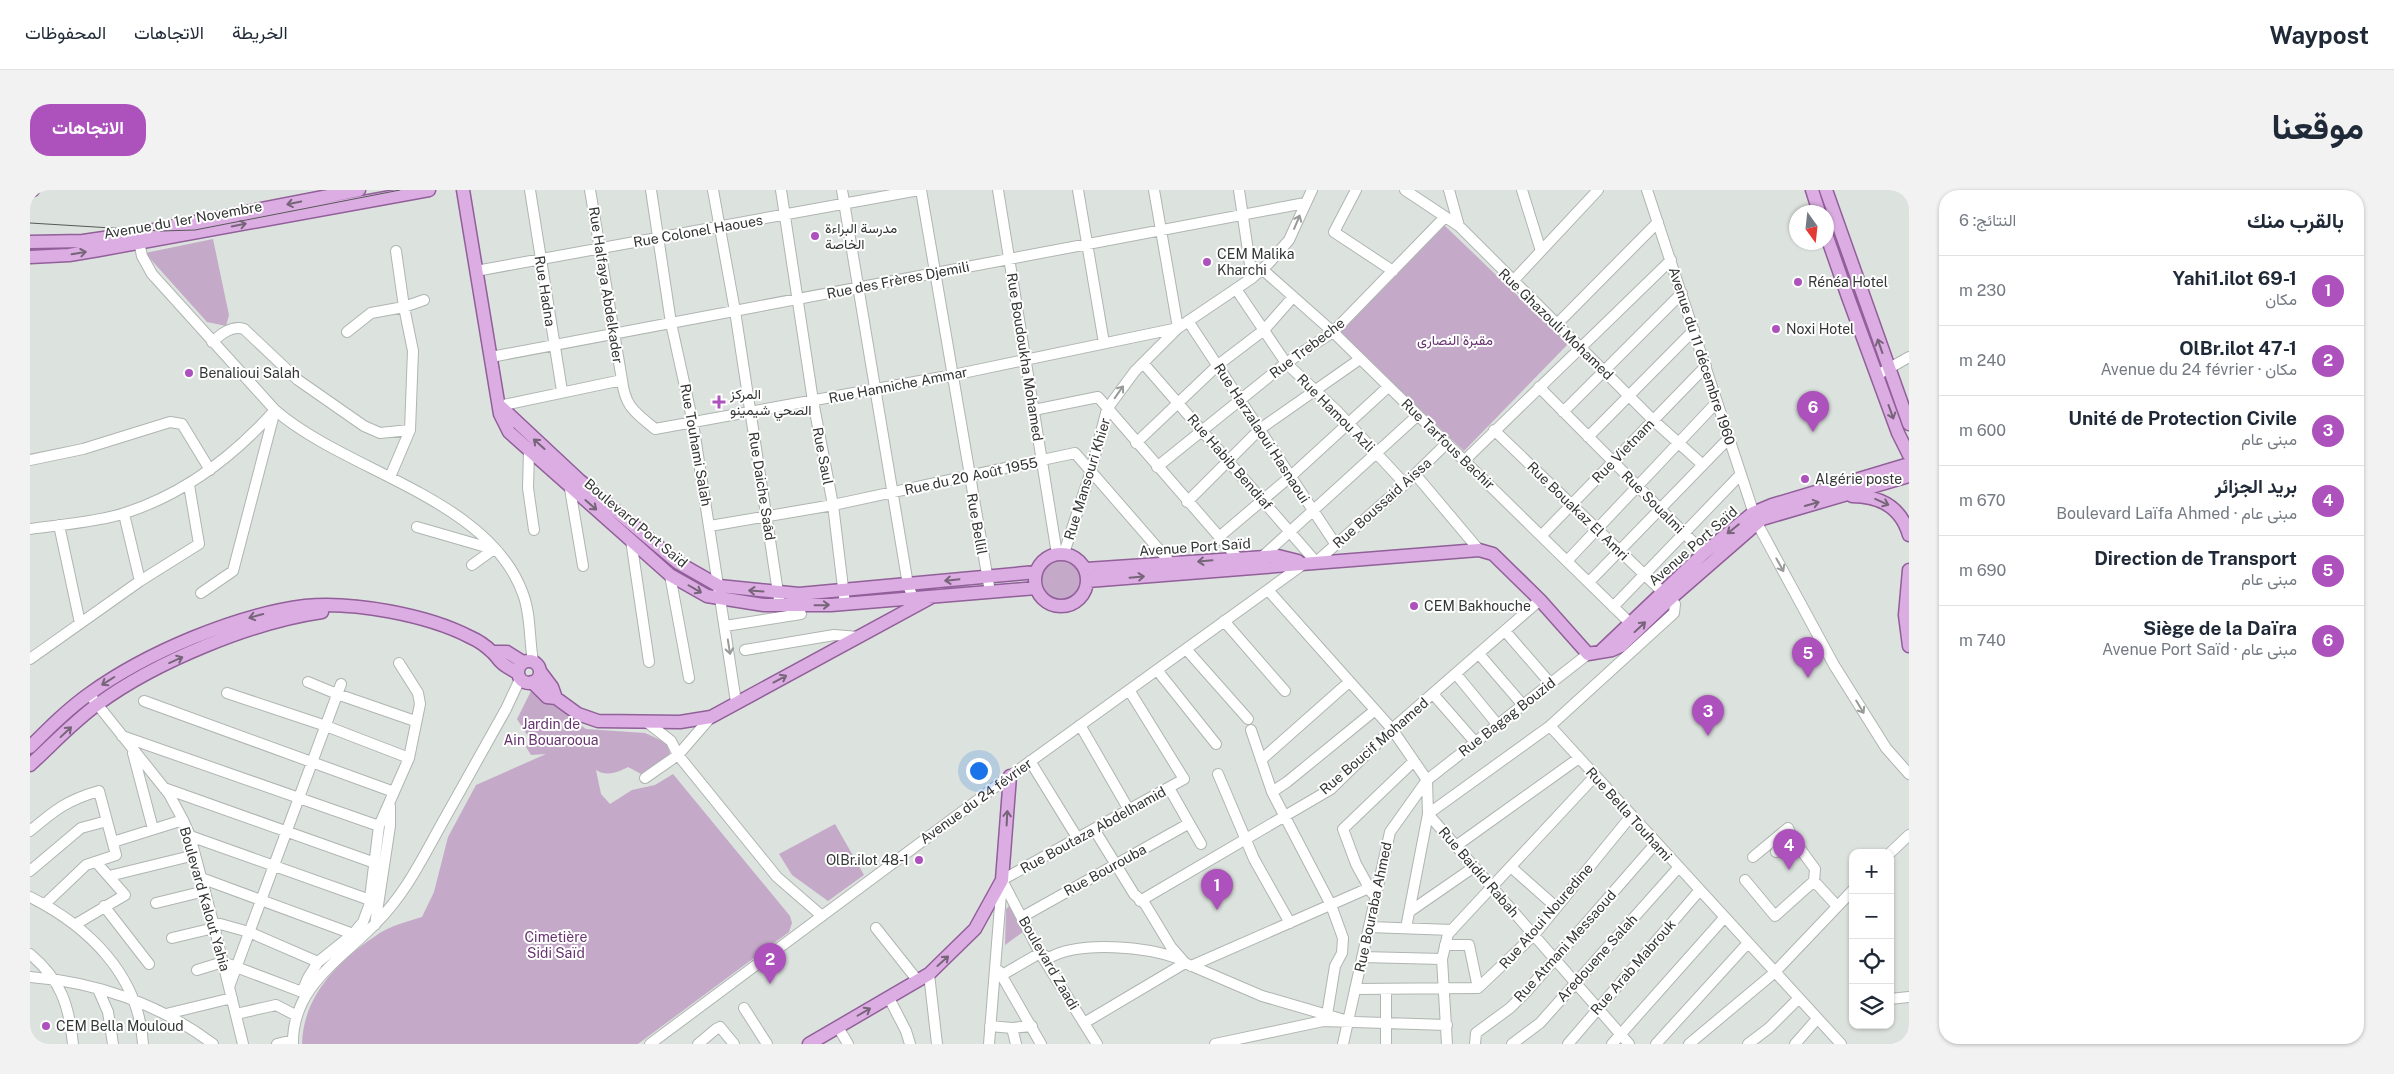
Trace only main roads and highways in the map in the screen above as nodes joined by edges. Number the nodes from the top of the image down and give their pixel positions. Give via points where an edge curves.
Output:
1 (359, 190) edge
2 (429, 190) edge
3 (463, 190) edge
4 (1812, 190) edge
5 (1826, 190) edge
6 (1817, 205) edge
7 (138, 238) junction
8 (83, 241) junction
9 (30, 242) edge
10 (30, 248) edge
11 (1833, 250) edge
12 (30, 256) edge
13 (1883, 372) junction
14 (499, 406) junction
15 (1909, 424) edge
16 (1909, 455) edge
17 (1909, 464) edge
18 (1909, 476) edge
19 (1837, 497) junction
20 (1755, 518) junction
21 (1909, 536) edge
22 (1311, 562) junction
23 (1242, 563) junction
24 (1909, 570) edge
25 (1036, 572) junction
26 (1087, 575) junction
27 (1036, 588) junction
28 (720, 592) junction
29 (934, 596) junction
30 (1666, 596) junction
31 (844, 598) junction
32 (356, 608) junction
33 (1907, 615) edge
34 (1909, 646) edge
35 (1594, 653) junction
36 (30, 747) edge
37 (30, 765) edge
38 (1010, 776) road end
39 (809, 1044) edge

1 -> 7 main road, Avenue du 1er Novembre
7 -> 2 main road, Avenue du 1er Novembre
3 - 14 main road, Boulevard Port Saïd
4 - 6 main road
13 -> 5 main road
7 - 8 main road, Avenue du 1er Novembre
12 -> 7 main road, Avenue du 1er Novembre via 69,255
8 - 9 main road, Avenue du 1er Novembre
8 - 10 main road
11 - 13 main road
13 - 15 main road
13 -> 16 main road
28 -> 14 main road via 678,562 564,467
14 -> 28 main road, Boulevard Port Saïd via 509,432 670,575 707,596
17 - 20 main road, Avenue Port Saïd via 1772,505
18 - 19 main road, Avenue Port Saïd
20 -> 19 main road, Avenue Port Saïd
19 -> 21 main road via 1866,496 1888,504 1898,511
20 - 30 main road, Avenue Port Saïd
20 -> 30 main road, Avenue Port Saïd via 1704,553
22 - 23 main road, Avenue Port Saïd
22 - 23 main road, Avenue Port Saïd via 1278,556
22 - 35 main road, Avenue Port Saïd via 1479,550 1493,554
23 - 26 main road, Avenue Port Saïd
24 - 33 main road
25 - 26 main road via 1044,560 1060,553 1077,558
25 - 27 main road
25 -> 31 main road via 908,585
26 - 27 main road via 1087,588 1079,600 1066,606 1045,601
27 - 29 main road
28 - 31 main road via 779,599 799,594
29 - 31 main road
32 -> 29 main road via 401,614 438,624 471,637 493,652 507,652 527,671 552,687 556,698 588,718 680,722 711,717
30 - 35 main road, Avenue Port Saïd
35 -> 30 main road, Avenue Port Saïd via 1621,646
32 -> 36 main road via 306,606 252,617 172,648 127,669 90,693
37 -> 32 main road via 96,705 142,676 279,621
33 - 34 main road
39 -> 38 main road via 923,977 975,929 1002,880

